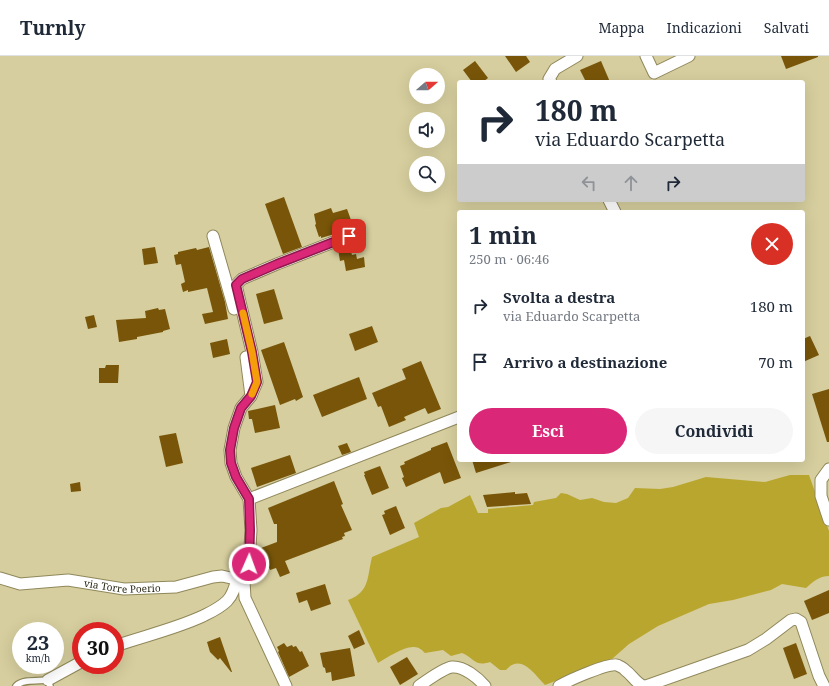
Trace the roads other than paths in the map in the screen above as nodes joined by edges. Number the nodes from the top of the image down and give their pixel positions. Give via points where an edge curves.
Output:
1 (577, 56) edge
2 (646, 56) edge
3 (689, 56) edge
4 (550, 80) edge
5 (213, 236) dead end
6 (349, 236) dead end
7 (251, 396) junction
8 (457, 418) edge
9 (829, 469) edge
10 (249, 499) junction
11 (829, 520) edge
12 (0, 578) edge
13 (240, 580) junction
14 (124, 643) edge
15 (72, 668) edge
16 (49, 683) edge
17 (16, 686) edge
18 (286, 686) edge
19 (419, 686) edge
20 (484, 686) edge
21 (559, 686) edge
22 (645, 686) edge
23 (824, 686) edge

1 - 4 street via 555,69
2 - 3 street via 654,73
5 - 7 street via 239,327
6 - 7 street via 242,279 236,285 257,382
7 - 10 street via 241,408 230,450 236,477
8 - 10 street
9 - 11 street via 821,480 821,496
10 - 13 street via 249,564
12 - 13 street, via Torre Poerio via 20,584 68,580 124,589 176,587 222,576
13 - 14 street via 226,602 215,610 166,631
13 - 18 street via 245,598
15 - 16 street
16 - 17 lane via 26,682
19 - 20 street via 452,667 465,670 479,679
21 - 22 street via 602,668 616,665 625,669 637,683
22 - 23 street via 748,650 796,619 801,622

